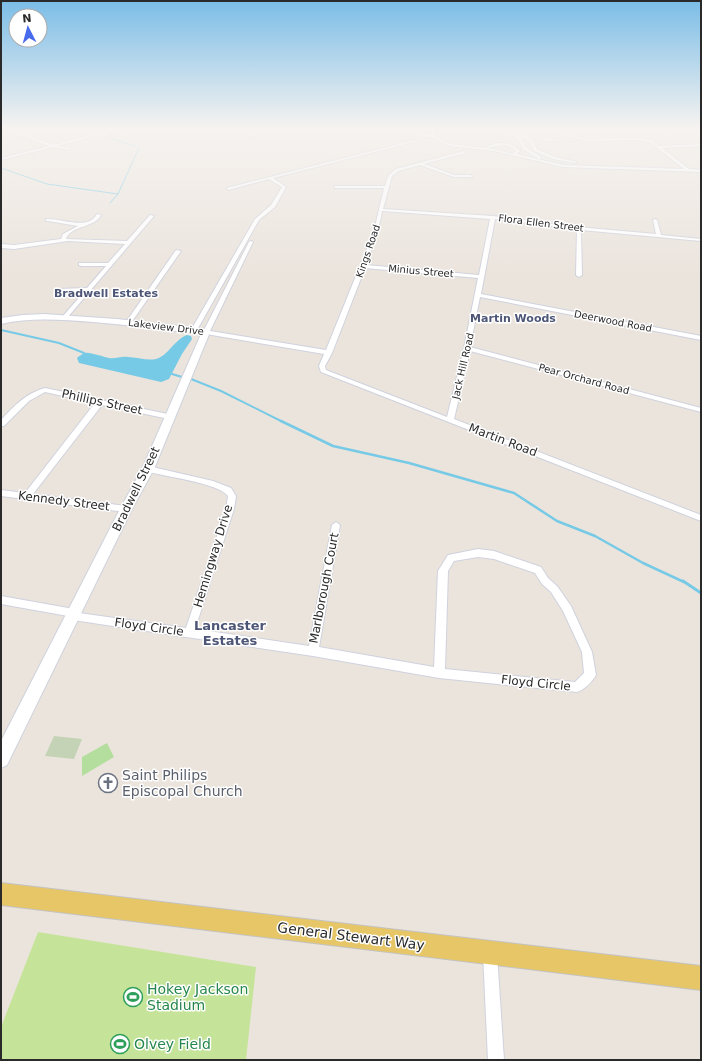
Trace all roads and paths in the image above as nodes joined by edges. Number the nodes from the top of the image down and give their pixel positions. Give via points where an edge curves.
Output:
1 (270, 178) edge
2 (268, 179) edge
3 (389, 179) edge
4 (335, 187) dead end
5 (386, 187) junction
6 (228, 189) dead end
7 (381, 210) junction
8 (99, 215) dead end
9 (152, 216) dead end
10 (263, 216) junction
11 (493, 218) junction
12 (48, 220) dead end
13 (655, 220) dead end
14 (85, 225) junction
15 (580, 229) junction
16 (659, 236) junction
17 (701, 240) edge
18 (63, 241) junction
19 (128, 243) junction
20 (1, 246) edge
21 (178, 251) dead end
22 (82, 264) dead end
23 (109, 265) junction
24 (362, 266) junction
25 (580, 274) dead end
26 (480, 277) junction
27 (59, 290) dead end
28 (89, 290) junction
29 (478, 295) junction
30 (65, 317) junction
31 (1, 321) edge
32 (129, 322) junction
33 (200, 331) junction
34 (701, 338) edge
35 (467, 348) junction
36 (329, 353) junction
37 (100, 402) junction
38 (701, 410) edge
39 (169, 417) junction
40 (450, 420) junction
41 (1, 424) edge
42 (148, 469) junction
43 (1, 493) edge
44 (27, 496) junction
45 (126, 509) junction
46 (701, 518) edge
47 (336, 525) dead end
48 (1, 600) edge
49 (73, 614) junction
50 (189, 632) junction
51 (313, 651) junction
52 (439, 673) junction
53 (1, 759) edge
54 (1, 894) edge
55 (490, 952) junction
56 (701, 978) edge
57 (496, 1060) edge

1 - 10 street, Bradwell Street via 284,187 275,203
2 - 6 street
3 - 5 street, Kings Road
4 - 5 street
5 - 7 street, Kings Road
7 - 11 street, Flora Ellen Street
7 - 24 street, Kings Road via 376,231
8 - 14 street via 97,220
9 - 19 street
10 - 33 street, Bradwell Street
10 - 33 street, Bradwell Street via 257,219
11 - 15 street, Flora Ellen Street
11 - 26 street, Jack Hill Road
12 - 14 street
13 - 16 street
14 - 18 street via 68,233
15 - 16 street, Flora Ellen Street
15 - 25 street
16 - 17 street, Flora Ellen Street
18 - 19 street
18 - 20 street via 14,247
19 - 23 street
21 - 32 street
22 - 23 street
23 - 28 street
24 - 26 street, Minius Street
24 - 36 street, Kings Road
26 - 29 street, Jack Hill Road
27 - 28 street
28 - 30 street
29 - 34 street, Deerwood Road
29 - 35 street, Jack Hill Road
30 - 31 street, Lakeview Drive via 35,315
30 - 32 street, Lakeview Drive
32 - 33 street, Lakeview Drive
33 - 36 street, Lakeview Drive
33 - 39 street, Bradwell Street
35 - 38 street, Pear Orchard Road
35 - 40 street, Jack Hill Road
36 - 40 street, Martin Road via 322,366 323,371
37 - 39 street, Phillips Street
37 - 41 street, Phillips Street via 45,390 35,392
37 - 44 street
39 - 42 street, Bradwell Street
40 - 46 street, Martin Road
42 - 45 street, Bradwell Street
42 - 50 street, Hemingway Drive via 210,483 228,490 232,496 230,509
43 - 44 street, Kennedy Street
44 - 45 street, Kennedy Street
45 - 49 street, Bradwell Street
47 - 51 street, Marlborough Court
48 - 49 street, Floyd Circle
49 - 50 street, Floyd Circle
49 - 53 street, Bradwell Street
50 - 51 street, Floyd Circle
51 - 52 street, Floyd Circle
52 - 52 street, Floyd Circle via 443,571 451,558 478,553 494,554 538,570 567,609 587,652 590,675 577,687
54 - 55 main road, General Stewart Way
55 - 56 main road, General Stewart Way
55 - 57 street

